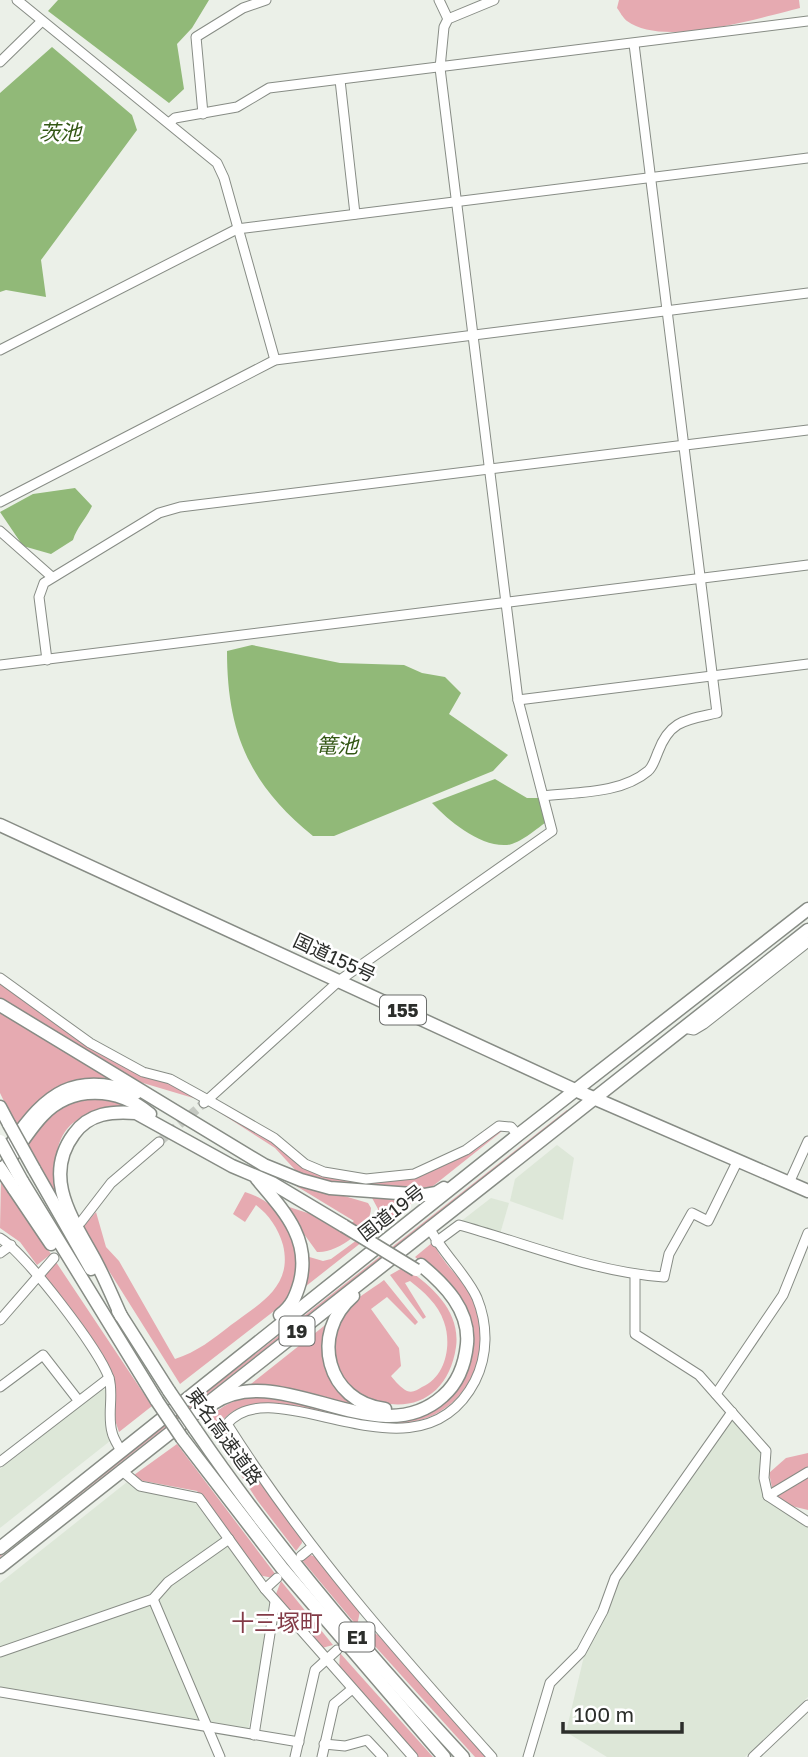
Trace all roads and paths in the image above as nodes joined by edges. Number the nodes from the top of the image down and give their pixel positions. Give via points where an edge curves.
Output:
1 (17, 0) edge
2 (266, 0) edge
3 (439, 0) edge
4 (494, 0) edge
5 (448, 19) junction
6 (41, 21) junction
7 (808, 21) edge
8 (634, 44) junction
9 (0, 62) edge
10 (440, 68) junction
11 (340, 80) junction
12 (203, 114) junction
13 (169, 123) junction
14 (808, 158) edge
15 (649, 177) junction
16 (457, 201) junction
17 (355, 214) junction
18 (237, 229) junction
19 (808, 293) edge
20 (666, 310) junction
21 (473, 335) junction
22 (0, 350) edge
23 (275, 360) junction
24 (808, 430) edge
25 (683, 446) junction
26 (490, 470) junction
27 (0, 502) edge
28 (0, 531) edge
29 (808, 565) edge
30 (52, 577) junction
31 (700, 579) junction
32 (507, 602) junction
33 (47, 660) junction
34 (808, 664) edge
35 (0, 665) edge
36 (712, 676) junction
37 (518, 700) junction
38 (543, 796) junction
39 (0, 825) edge
40 (808, 909) edge
41 (808, 930) edge
42 (808, 942) edge
43 (0, 978) edge
44 (340, 980) junction
45 (0, 1005) edge
46 (684, 1028) junction
47 (575, 1090) junction
48 (596, 1097) junction
49 (157, 1100) junction
50 (206, 1101) junction
51 (0, 1107) edge
52 (169, 1130) junction
53 (514, 1138) junction
54 (0, 1141) edge
55 (808, 1141) edge
56 (159, 1142) tunnel mouth
57 (0, 1161) edge
58 (737, 1162) junction
59 (264, 1165) junction
60 (0, 1168) edge
61 (0, 1174) edge
62 (257, 1179) junction
63 (789, 1183) junction
64 (18, 1185) junction
65 (808, 1191) edge
66 (81, 1222) dead end
67 (347, 1224) junction
68 (426, 1229) junction
69 (808, 1233) edge
70 (0, 1238) edge
71 (436, 1242) junction
72 (11, 1245) junction
73 (0, 1253) edge
74 (54, 1258) dead end
75 (418, 1267) junction
76 (635, 1275) junction
77 (39, 1276) junction
78 (121, 1316) junction
79 (0, 1320) edge
80 (109, 1378) junction
81 (0, 1387) edge
82 (716, 1394) junction
83 (184, 1399) junction
84 (78, 1400) junction
85 (732, 1412) junction
86 (150, 1446) junction
87 (121, 1451) junction
88 (0, 1462) edge
89 (121, 1470) junction
90 (808, 1472) edge
91 (768, 1496) junction
92 (808, 1522) edge
93 (229, 1539) junction
94 (312, 1547) junction
95 (0, 1548) edge
96 (301, 1556) dead end
97 (0, 1567) edge
98 (277, 1578) dead end
99 (265, 1589) junction
100 (153, 1599) junction
101 (275, 1602) junction
102 (371, 1621) junction
103 (361, 1629) dead end
104 (337, 1650) dead end
105 (0, 1652) edge
106 (325, 1660) junction
107 (351, 1690) junction
108 (0, 1692) edge
109 (808, 1705) edge
110 (209, 1728) junction
111 (254, 1735) junction
112 (299, 1742) junction
113 (324, 1744) junction
114 (220, 1757) edge
115 (295, 1757) edge
116 (322, 1757) edge
117 (383, 1757) edge
118 (413, 1757) edge
119 (444, 1757) edge
120 (463, 1757) edge
121 (492, 1757) edge
122 (528, 1757) edge
123 (753, 1757) edge

1 - 6 street
2 - 12 street via 243,8 196,37
3 - 5 street
4 - 5 street
5 - 10 street
6 - 9 street
6 - 13 street
7 - 8 street
8 - 10 street
8 - 15 street
10 - 11 street
10 - 16 street
11 - 12 street via 269,88 237,107
11 - 17 street
12 - 13 street
13 - 18 street via 217,163
14 - 15 street
15 - 16 street
15 - 20 street
16 - 17 street
16 - 21 street
17 - 18 street
18 - 22 street
18 - 23 street
19 - 20 street
20 - 21 street
20 - 25 street
21 - 23 street
21 - 26 street
23 - 27 street
24 - 25 street
25 - 26 street
25 - 31 street
26 - 30 street via 180,507 159,513
26 - 32 street
28 - 30 street
29 - 31 street
30 - 33 street via 39,592
31 - 32 street
31 - 36 street
32 - 33 street
32 - 37 street
33 - 35 street
34 - 36 street
36 - 37 street
36 - 38 street via 717,713 670,728 651,770 613,788
37 - 38 street
38 - 44 street via 552,831
39 - 44 highway, 国道155号 / 155
40 - 47 highway, 国道19号 / 19
41 - 46 highway, 国道19号 / 19
42 - 46 street via 704,1024 694,1030
43 - 50 street via 90,1043 143,1072 170,1079
44 - 47 highway, 国道155号 / 155
44 - 50 street
45 - 49 highway
46 - 48 highway, 国道19号 / 19
47 - 48 highway, 国道155号 / 155
47 - 53 highway, 国道19号 / 19
48 - 58 highway, 国道155号 / 155
48 - 68 highway, 国道19号 / 19
49 - 57 highway via 106,1084 68,1089 37,1109
49 - 59 highway
50 - 53 street via 274,1138 312,1168 366,1179 414,1174 467,1150 499,1126 511,1127
51 - 78 highway, 東名高速道路 / E1, bridge
52 - 61 highway via 141,1106 124,1099 106,1092 78,1094 41,1116
52 - 62 highway
52 - 78 highway via 136,1113 97,1115 78,1128 60,1160 65,1205
53 - 59 highway via 436,1193 425,1195 330,1188
53 - 83 highway, 国道19号 / 19
54 - 64 highway, 東名高速道路 / E1, bridge
55 - 63 street
56 - 66 street via 111,1183
58 - 63 highway, 国道155号 / 155
58 - 76 street via 708,1221 692,1213 669,1254 664,1277
59 - 67 highway via 281,1182
60 - 64 highway, bridge
62 - 67 highway
62 - 83 highway via 299,1238 303,1259 295,1297 289,1308 191,1387
63 - 65 highway, 国道155号 / 155
64 - 119 highway, 東名高速道路 / E1, bridge via 182,1438 282,1568
67 - 75 highway
68 - 71 street
68 - 75 highway via 421,1242 346,1302 330,1331 327,1354 335,1381 347,1394 374,1408 400,1409 426,1401 443,1388 457,1365 459,1326 444,1295
68 - 86 highway, 国道19号 / 19
69 - 82 street via 783,1295
70 - 72 street
71 - 76 street via 459,1225 586,1265
71 - 94 street via 478,1300 485,1335 478,1375 453,1409 406,1429 248,1408 236,1412 227,1424
72 - 73 street
72 - 77 street
74 - 77 street
75 - 86 highway via 436,1278 459,1306 467,1339 462,1370 438,1400 414,1413 384,1416 292,1396 231,1395 162,1443
76 - 82 street via 635,1334 699,1375
77 - 79 street
77 - 80 street
78 - 120 highway, 東名高速道路 / E1, bridge via 220,1465 348,1627
80 - 84 street
80 - 87 street via 112,1433
81 - 84 street via 43,1355
82 - 85 street
83 - 87 highway, 国道19号 / 19
84 - 88 street
85 - 91 street via 766,1451
85 - 122 street via 615,1578 581,1651 550,1684
86 - 89 highway, 国道19号 / 19
87 - 95 highway, 国道19号 / 19
89 - 93 street via 140,1486 199,1498
89 - 97 highway, 国道19号 / 19
90 - 91 street
91 - 92 street
93 - 99 street
93 - 100 street via 168,1582
94 - 96 street
94 - 102 street
98 - 99 street
99 - 101 street
100 - 105 street
100 - 110 street
101 - 106 street
101 - 111 street
102 - 103 street
102 - 121 street
104 - 106 street
106 - 107 street
106 - 112 street via 315,1670
107 - 113 street via 334,1704
107 - 118 street
108 - 110 street
109 - 123 street
110 - 111 street
110 - 114 street
111 - 112 street
112 - 115 street
113 - 116 street
113 - 117 street via 345,1746 367,1740

